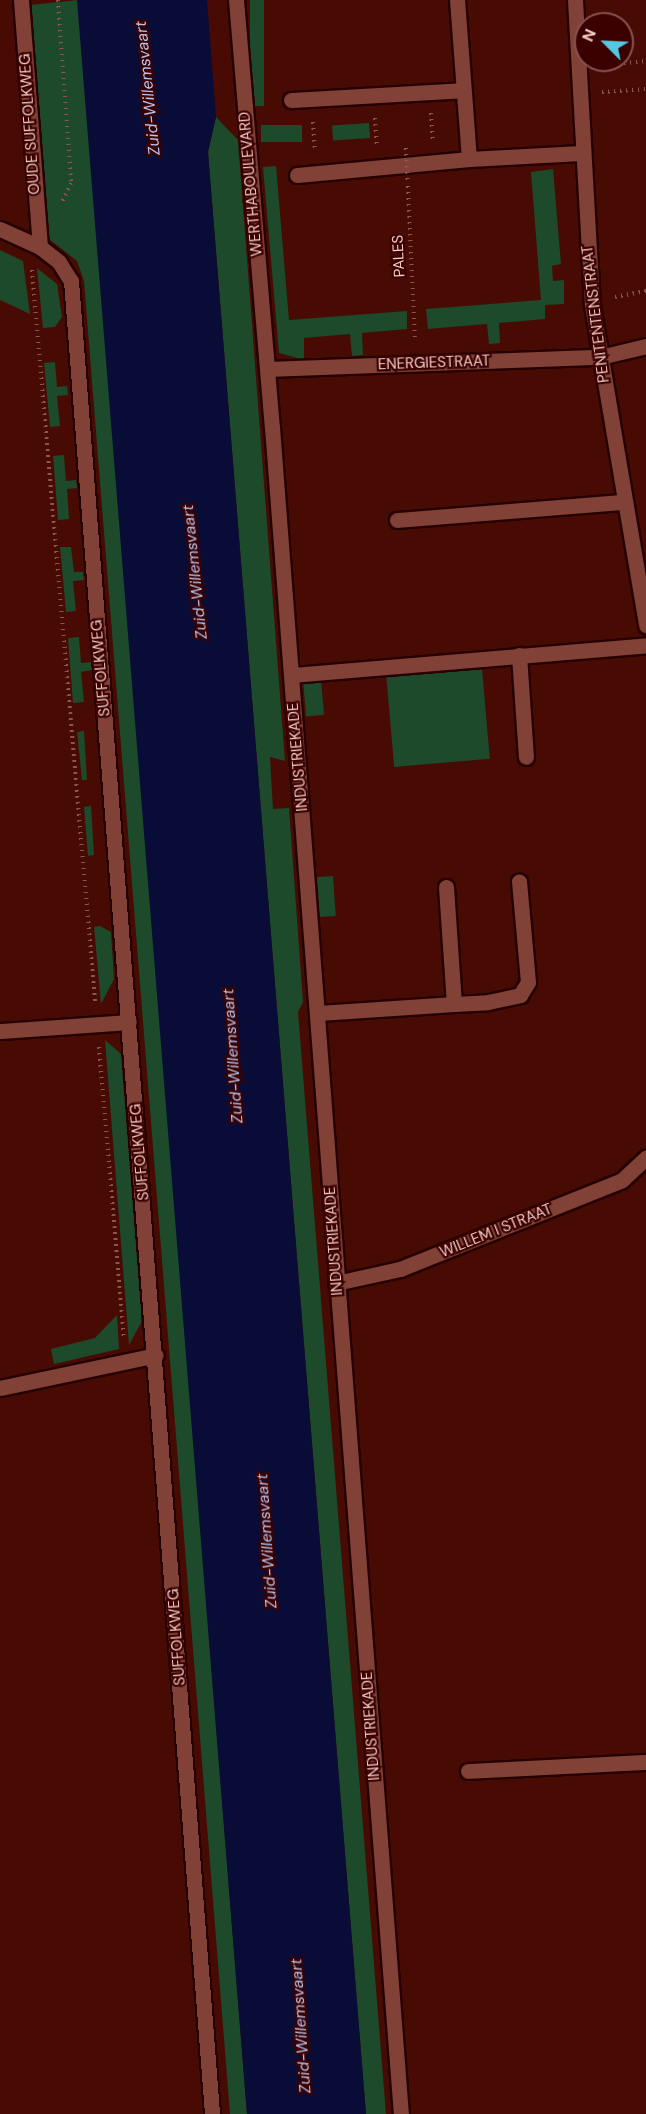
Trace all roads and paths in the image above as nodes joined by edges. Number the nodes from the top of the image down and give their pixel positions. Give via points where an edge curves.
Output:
1 (21, 0) edge
2 (58, 0) edge
3 (236, 0) edge
4 (457, 0) edge
5 (578, 72) edge
6 (646, 89) edge
7 (463, 90) junction
8 (579, 93) junction
9 (291, 100) dead end
10 (431, 104) dead end
11 (375, 108) dead end
12 (312, 113) dead end
13 (424, 146) dead end
14 (415, 147) dead end
15 (396, 148) dead end
16 (406, 148) junction
17 (377, 149) junction
18 (387, 149) dead end
19 (367, 150) dead end
20 (326, 153) dead end
21 (581, 153) junction
22 (315, 154) junction
23 (304, 155) dead end
24 (469, 159) junction
25 (297, 175) dead end
26 (38, 219) junction
27 (0, 229) edge
28 (40, 247) junction
29 (646, 291) edge
30 (592, 305) junction
31 (646, 346) edge
32 (600, 357) junction
33 (417, 364) junction
34 (267, 369) junction
35 (623, 502) junction
36 (397, 520) dead end
37 (646, 625) edge
38 (646, 645) edge
39 (519, 656) junction
40 (292, 675) junction
41 (526, 757) dead end
42 (519, 881) dead end
43 (446, 887) dead end
44 (454, 1004) junction
45 (319, 1013) junction
46 (129, 1023) junction
47 (97, 1025) junction
48 (0, 1031) edge
49 (646, 1158) edge
50 (336, 1283) junction
51 (156, 1355) junction
52 (126, 1361) junction
53 (0, 1388) edge
54 (646, 1762) edge
55 (468, 1771) dead end
56 (212, 2114) edge
57 (401, 2114) edge

1 - 26 street, OUDE SUFFOLKWEG
2 - 26 path via 71,183 65,199
3 - 34 street, WERTHABOULEVARD
4 - 7 street
5 - 8 street, PENITENTENSTRAAT
6 - 8 path
7 - 9 street
7 - 24 street
8 - 21 street, PENITENTENSTRAAT
10 - 13 path via 434,146
11 - 17 path
12 - 22 path
14 - 16 path
15 - 16 path
16 - 33 path, PALES, bridge
17 - 18 path
17 - 19 path
20 - 22 path
21 - 24 street
21 - 30 street, PENITENTENSTRAAT
22 - 23 path
24 - 25 street
26 - 28 street, OUDE SUFFOLKWEG
27 - 28 street, SUFFOLKWEG
28 - 46 street, SUFFOLKWEG via 59,262 71,281
28 - 47 path via 31,265
29 - 30 path
30 - 32 street, PENITENTENSTRAAT
31 - 32 street, ENERGIESTRAAT
32 - 33 street, ENERGIESTRAAT
32 - 35 street, PENITENTENSTRAAT
33 - 34 street, ENERGIESTRAAT
34 - 40 street, INDUSTRIEKADE
35 - 36 street
35 - 37 street, PENITENTENSTRAAT
38 - 39 street
39 - 40 street
39 - 41 street
40 - 45 street, INDUSTRIEKADE
42 - 44 street via 528,982 520,995
43 - 44 street
44 - 45 street
45 - 50 street, INDUSTRIEKADE
46 - 47 street
46 - 51 street, SUFFOLKWEG
47 - 48 street
47 - 52 path
49 - 50 street, WILLEM I STRAAT via 622,1180 433,1256
50 - 57 street, INDUSTRIEKADE
51 - 52 street
51 - 56 street, SUFFOLKWEG
52 - 53 street
54 - 55 street

